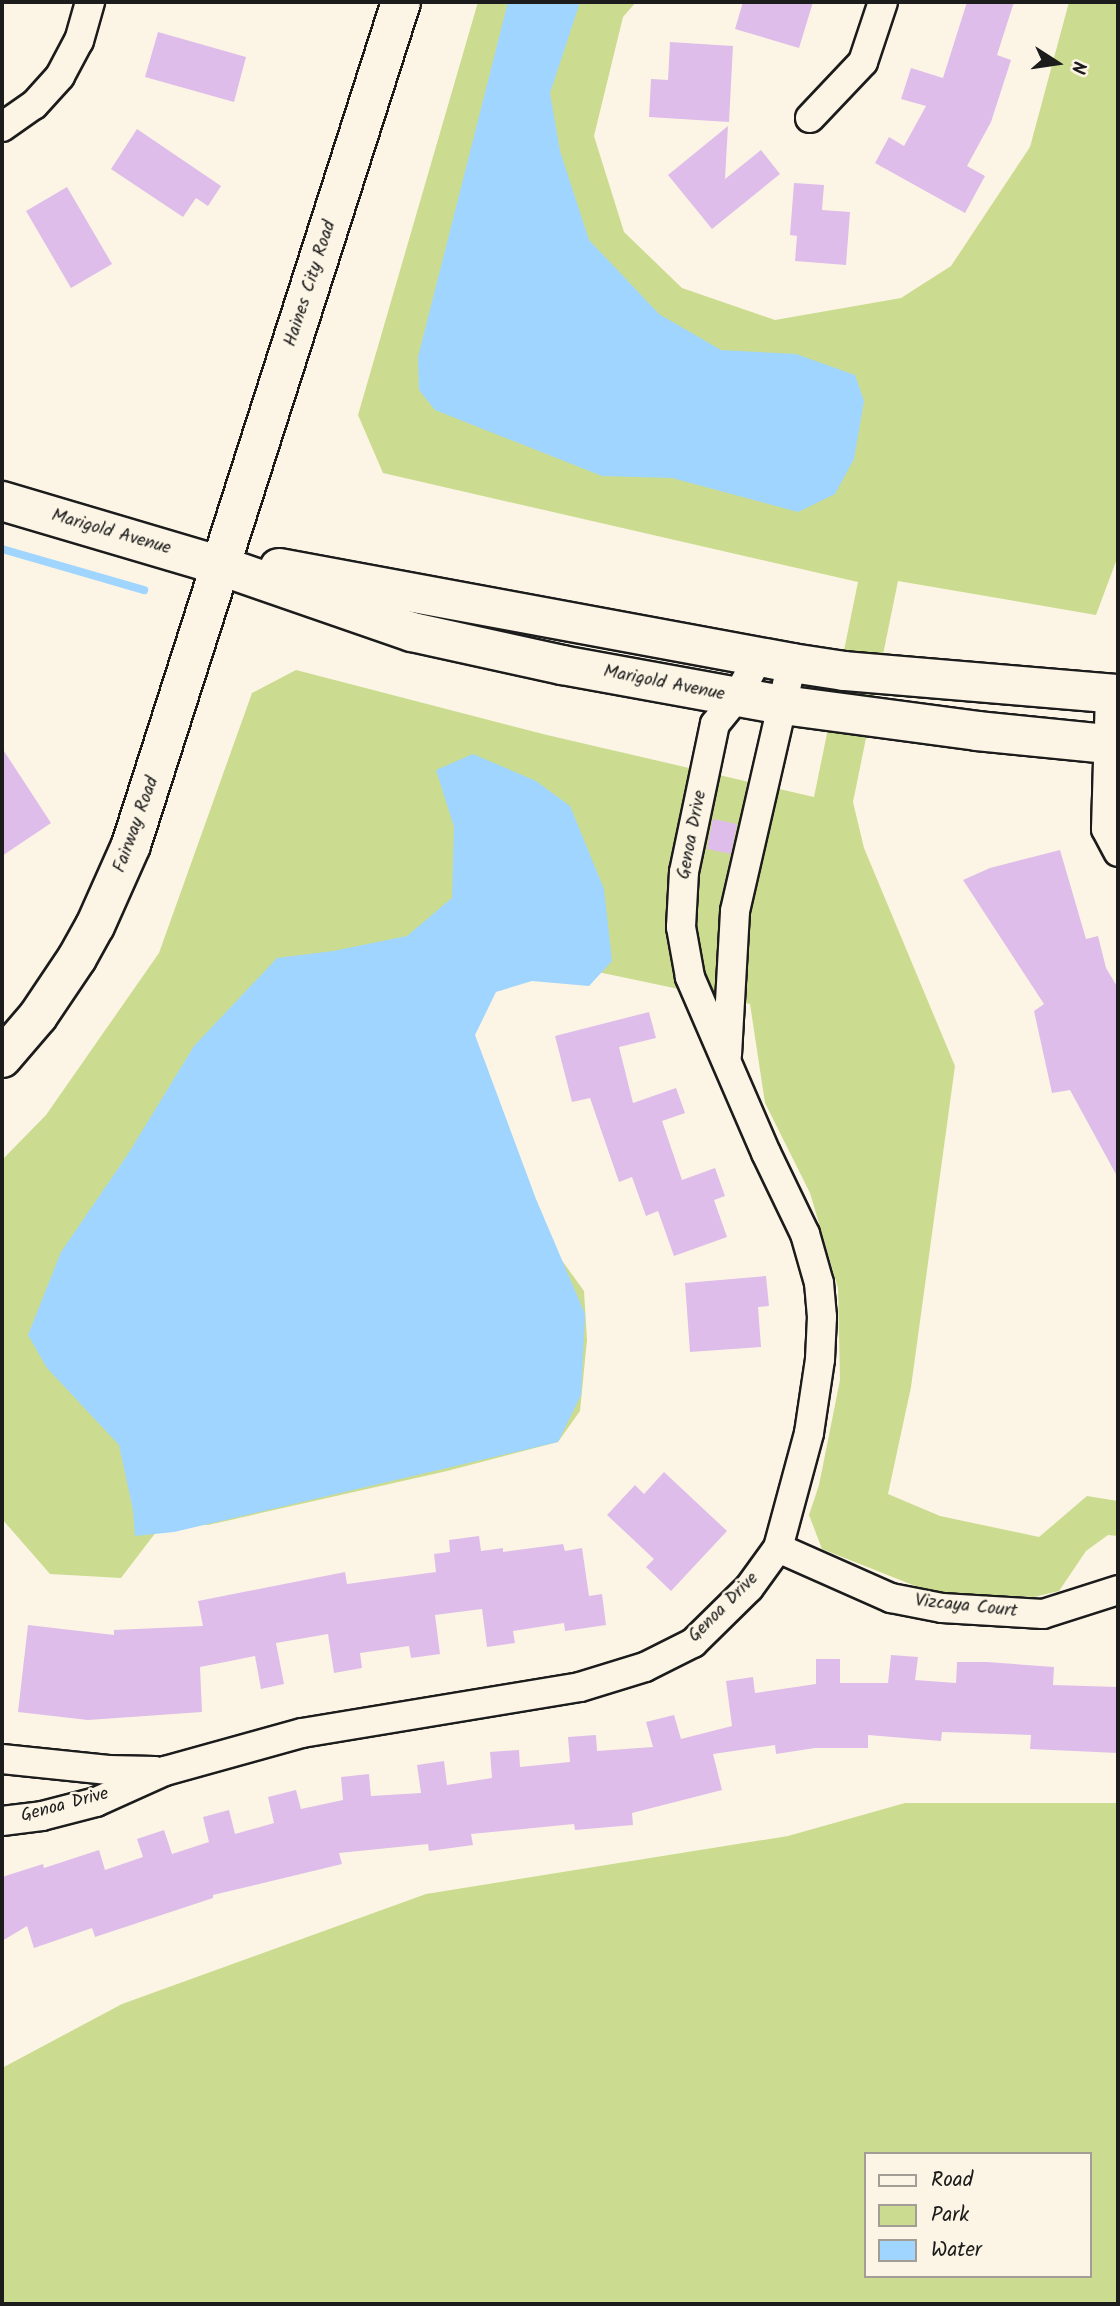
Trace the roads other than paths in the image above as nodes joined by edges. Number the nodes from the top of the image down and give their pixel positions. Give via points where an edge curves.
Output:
1 (90, 2) edge
2 (401, 2) edge
3 (883, 2) edge
4 (810, 118) dead end
5 (2, 127) edge
6 (2, 501) edge
7 (221, 566) junction
8 (776, 660) junction
9 (1114, 694) edge
10 (736, 698) junction
11 (783, 705) junction
12 (1113, 744) edge
13 (1118, 852) edge
14 (2, 1058) edge
15 (726, 1061) junction
16 (778, 1548) junction
17 (1118, 1590) edge
18 (2, 1759) edge
19 (165, 1771) junction
20 (2, 1821) edge

1 - 5 street via 79,41 60,76 34,105
2 - 7 main road, Haines City Road
3 - 4 street via 863,62
6 - 7 main road, Marigold Avenue
7 - 8 main road, Marigold Avenue via 285,568
7 - 10 main road, Marigold Avenue via 412,632
7 - 14 main road, Fairway Road via 113,889 59,986
8 - 9 main road, Marigold Avenue
8 - 10 street, Genoa Drive
8 - 11 street, Genoa Drive
9 - 12 street
10 - 11 main road, Marigold Avenue
10 - 15 street, Genoa Drive via 715,724 684,872 681,927 690,977
11 - 12 main road, Marigold Avenue
11 - 15 street, Genoa Drive via 735,911
12 - 13 street via 1107,829
15 - 16 street, Genoa Drive via 806,1234 820,1294 820,1359 809,1433
16 - 17 street, Vizcaya Court via 891,1598 942,1608 1043,1614
16 - 19 street, Genoa Drive via 749,1588 693,1643 645,1667 580,1687 302,1733
18 - 19 street, Genoa Drive
19 - 20 street, Genoa Drive via 96,1802

